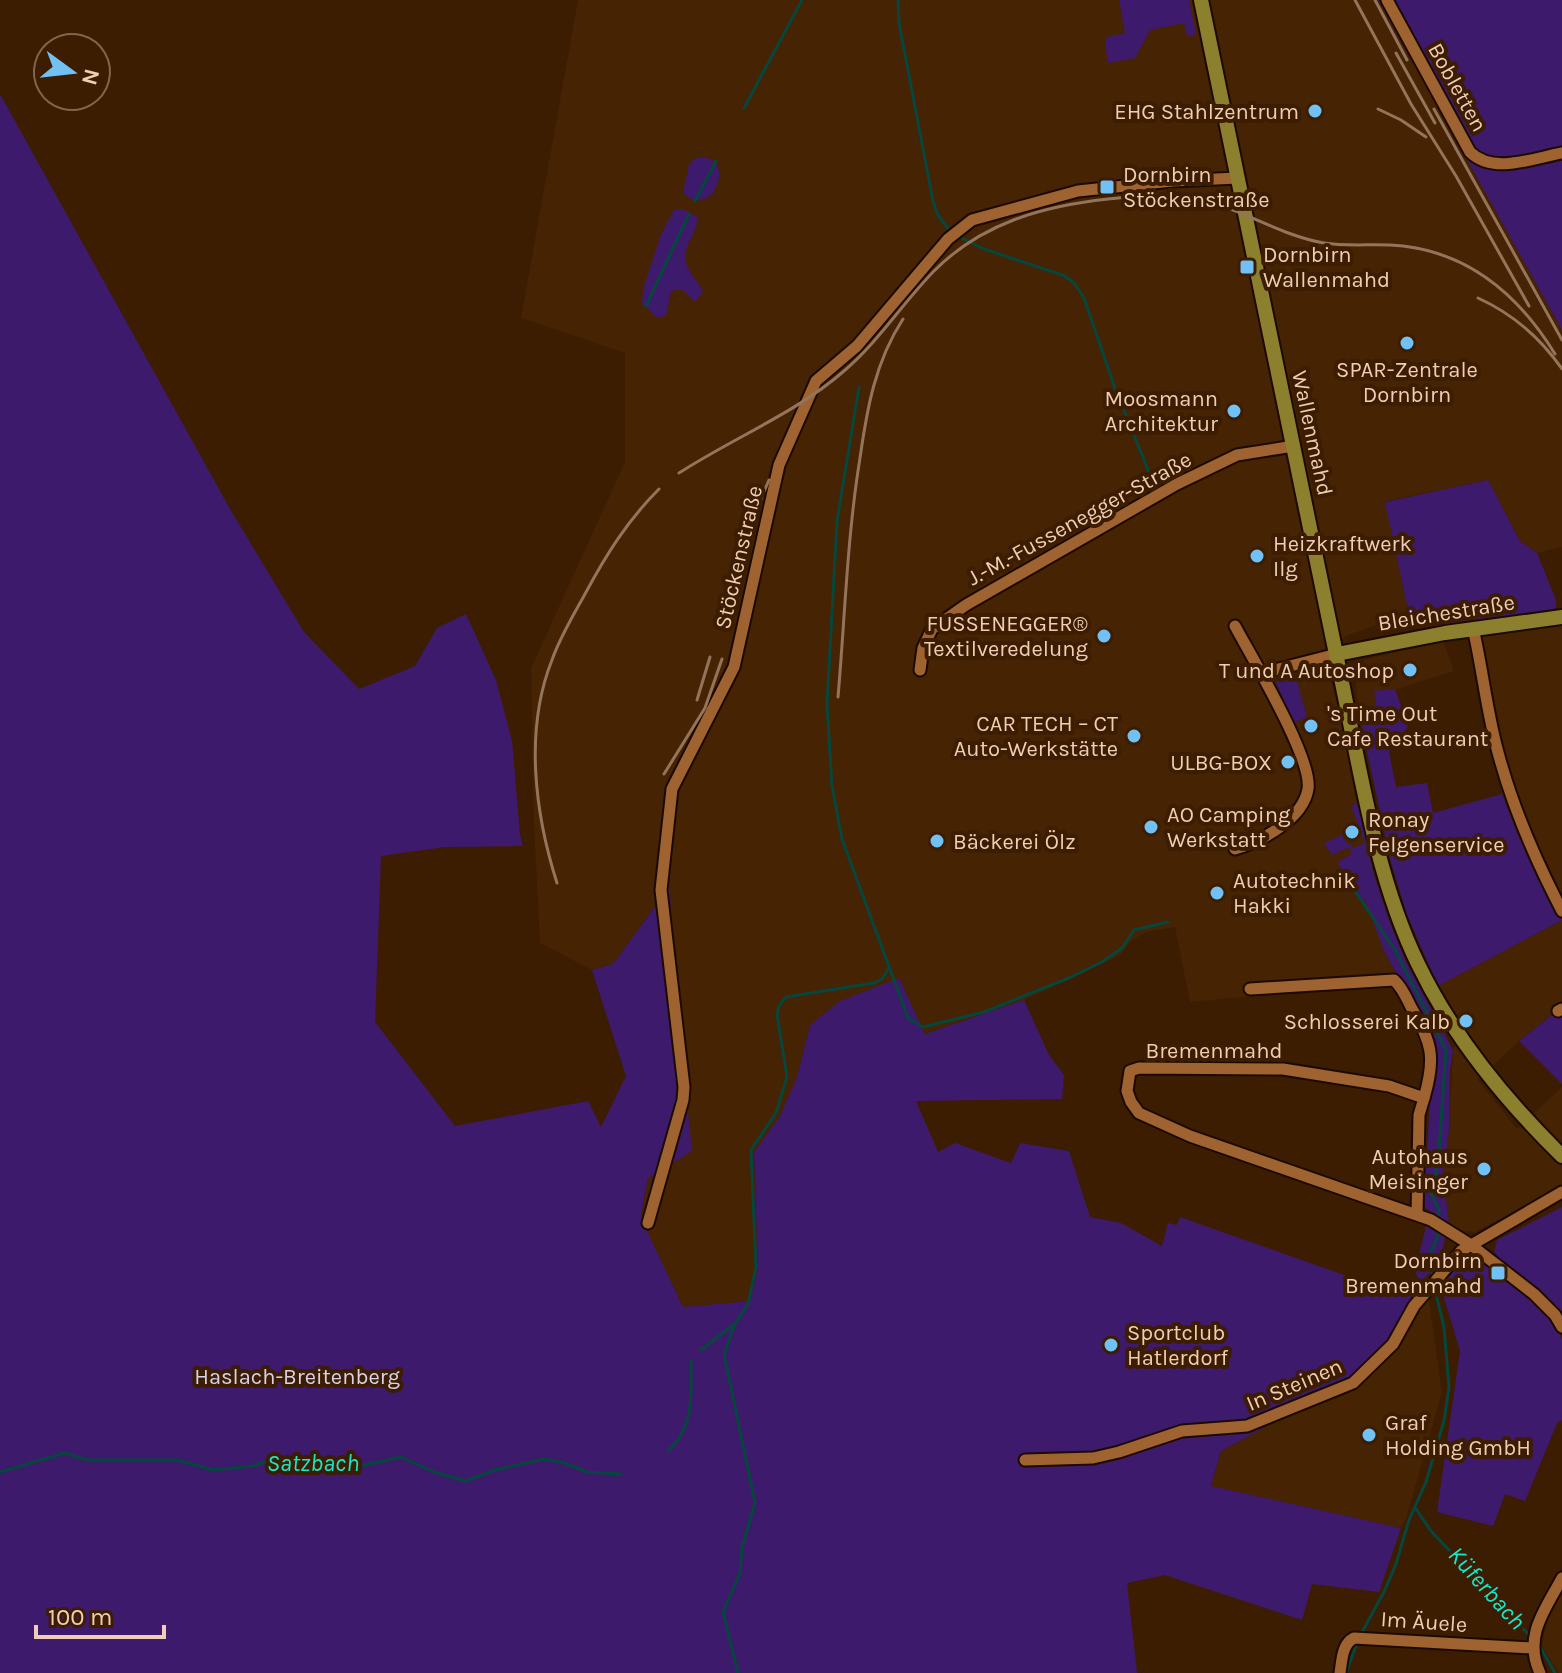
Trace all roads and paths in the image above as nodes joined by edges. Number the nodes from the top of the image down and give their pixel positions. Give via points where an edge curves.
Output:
1 (1201, 0) edge
2 (1387, 0) edge
3 (1562, 153) edge
4 (1238, 178) junction
5 (1294, 446) junction
6 (1562, 617) edge
7 (1235, 626) dead end
8 (1473, 628) junction
9 (1337, 654) junction
10 (920, 670) dead end
11 (1263, 673) junction
12 (1235, 849) dead end
13 (1562, 911) edge
14 (1250, 989) dead end
15 (1424, 1098) junction
16 (1562, 1156) edge
17 (1562, 1192) edge
18 (1417, 1214) junction
19 (648, 1223) dead end
20 (1471, 1245) junction
21 (1562, 1327) edge
22 (1025, 1460) dead end
23 (1562, 1578) edge
24 (1533, 1643) junction
25 (1537, 1670) edge
26 (1340, 1673) edge

1 - 4 main road, Wallenmahd
2 - 3 street, Bobletten via 1476,158 1503,164
4 - 5 main road, Wallenmahd
4 - 19 street, Stöckenstraße via 1078,191 972,220 948,239 857,346 816,381 779,465 734,667 672,789 661,890 684,1087
5 - 9 main road, Wallenmahd
5 - 10 street, J.-M.-Fussenegger-Straße via 1237,455 1177,484 966,605 932,629
6 - 8 main road, Bleichestraße
7 - 11 street
8 - 9 main road, Bleichestraße
8 - 13 street via 1498,755 1517,817
9 - 11 street
9 - 16 main road, Wallenmahd via 1383,867 1417,963 1466,1047
11 - 12 street via 1303,759 1308,792 1285,823
14 - 15 street via 1394,980 1431,1045
15 - 18 street
15 - 18 street, Bremenmahd via 1389,1086 1283,1069 1139,1068 1130,1071 1127,1080 1139,1113 1174,1131
17 - 20 street, In Steinen
18 - 20 street, Bremenmahd
20 - 21 street, Bremenmahd via 1534,1294
20 - 22 street, In Steinen via 1426,1289 1393,1344 1353,1383 1247,1426 1196,1429 1093,1458
23 - 24 street
24 - 25 street
24 - 26 street, Im Äuele via 1354,1638 1347,1642

